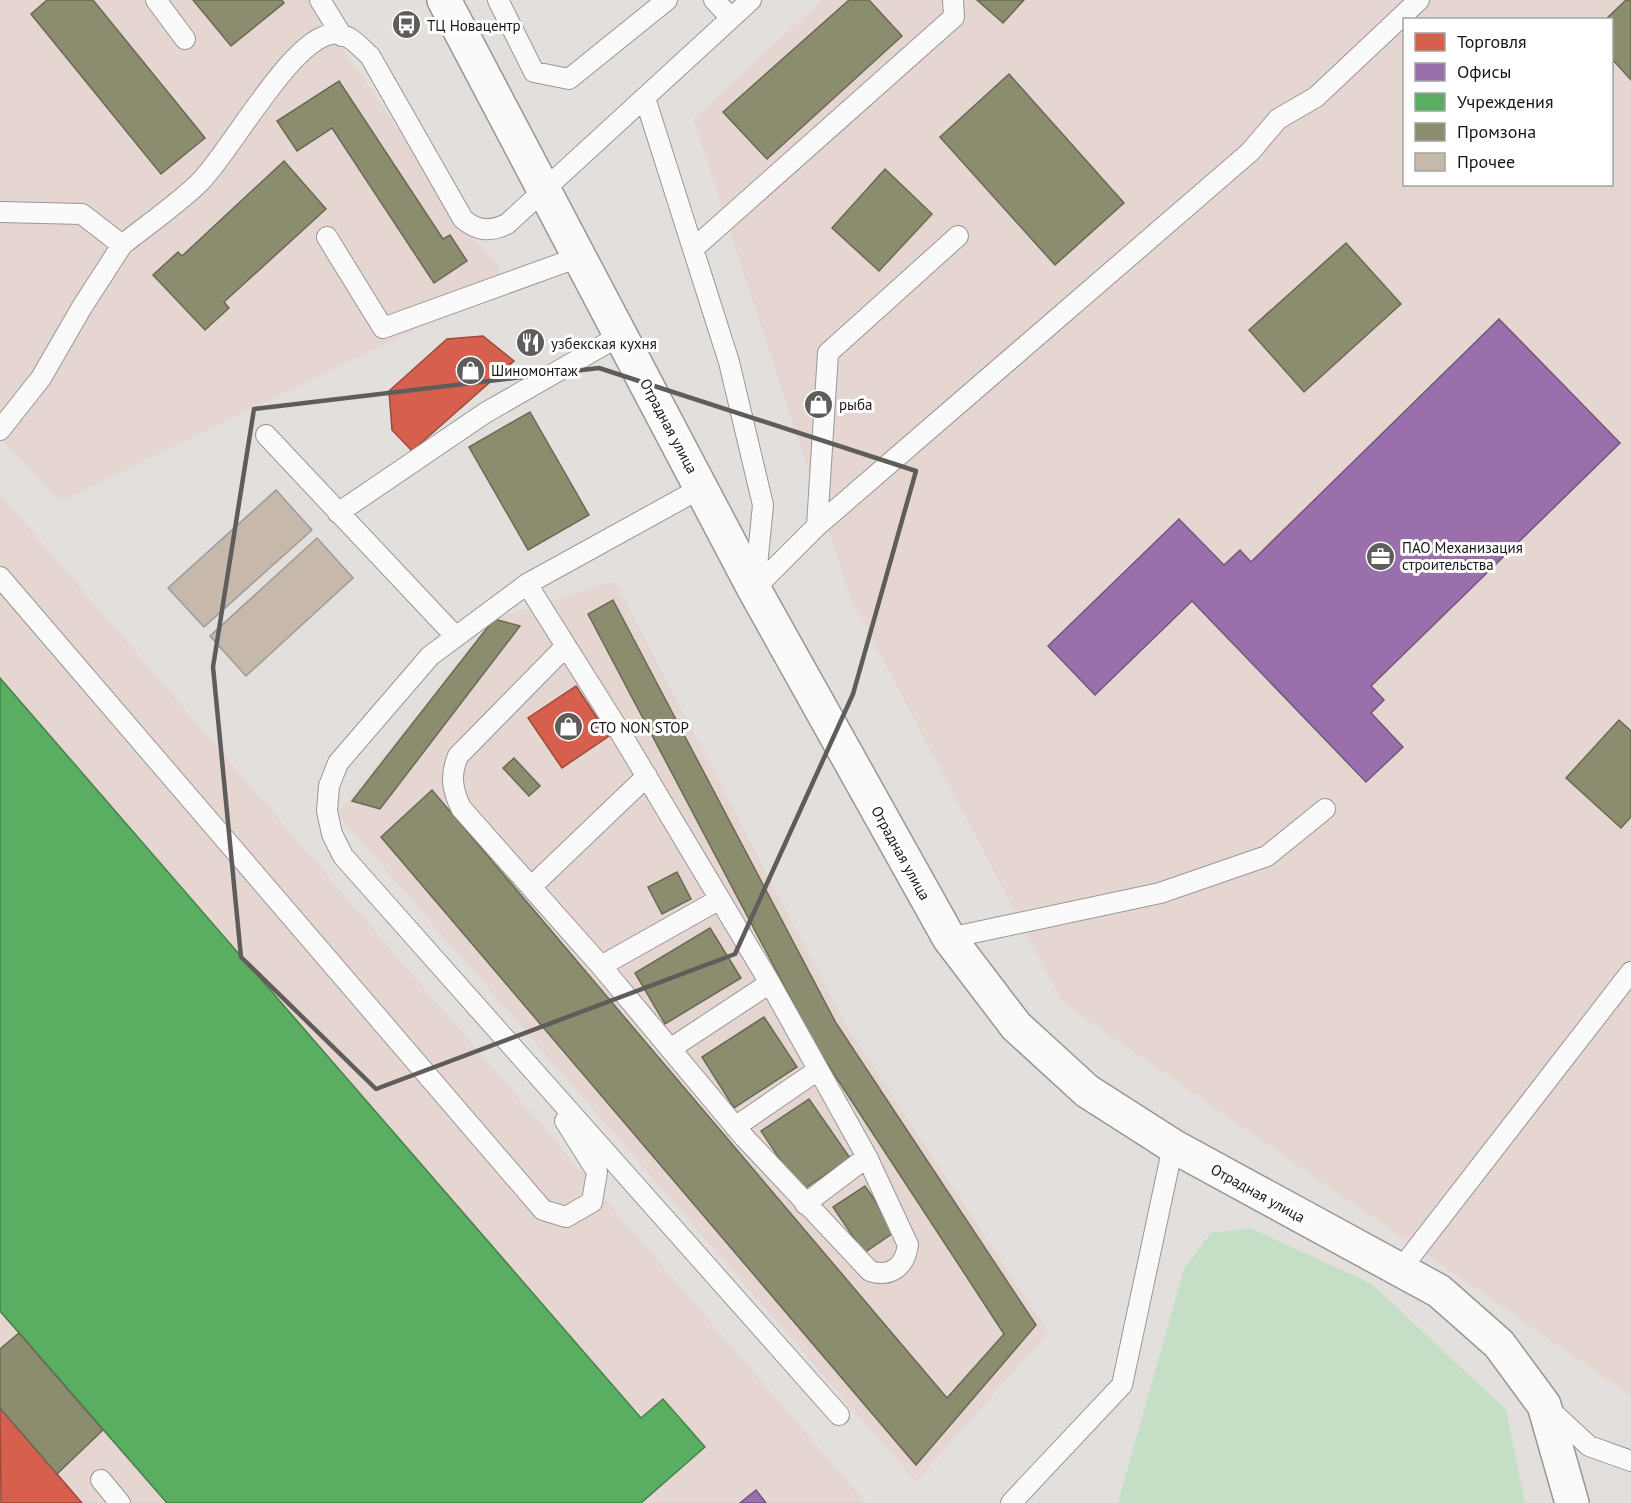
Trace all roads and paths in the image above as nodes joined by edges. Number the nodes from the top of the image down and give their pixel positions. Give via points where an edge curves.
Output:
1 (156, 0) edge
2 (320, 0) edge
3 (444, 0) edge
4 (498, 0) edge
5 (667, 0) edge
6 (714, 0) edge
7 (751, 0) edge
8 (953, 0) edge
9 (1419, 0) edge
10 (731, 18) junction
11 (342, 36) junction
12 (185, 39) dead end
13 (645, 98) junction
14 (544, 190) junction
15 (0, 212) edge
16 (958, 236) dead end
17 (327, 237) dead end
18 (122, 245) junction
19 (693, 249) junction
20 (579, 257) junction
21 (621, 335) junction
22 (0, 430) edge
23 (266, 435) dead end
24 (701, 488) junction
25 (338, 513) junction
26 (817, 526) junction
27 (0, 577) edge
28 (527, 584) junction
29 (754, 589) junction
30 (456, 637) junction
31 (566, 646) junction
32 (647, 776) junction
33 (1325, 809) dead end
34 (532, 886) junction
35 (720, 899) junction
36 (949, 938) junction
37 (601, 966) junction
38 (1631, 972) edge
39 (770, 983) junction
40 (670, 1049) junction
41 (818, 1070) junction
42 (536, 1074) junction
43 (735, 1127) junction
44 (1173, 1146) junction
45 (867, 1157) junction
46 (805, 1204) junction
47 (1400, 1270) junction
48 (1544, 1405) junction
49 (839, 1415) dead end
50 (1631, 1461) edge
51 (101, 1480) dead end
52 (120, 1503) edge
53 (1011, 1503) edge
54 (1572, 1503) edge

1 - 12 lane
2 - 11 lane
3 - 14 main road, Отрадная улица
4 - 5 lane via 534,72 569,79
6 - 10 lane
7 - 10 lane
8 - 19 lane via 954,17
9 - 26 lane via 1316,97 1278,119 1250,152
10 - 13 lane
11 - 14 lane via 352,39 370,56 458,211 470,225 498,229
11 - 18 lane via 334,33 319,38 291,61 201,181
13 - 14 lane
13 - 19 lane
14 - 20 main road, Отрадная улица
15 - 18 lane via 82,214
16 - 26 lane via 828,353
17 - 20 lane via 383,328
18 - 22 lane via 41,378
19 - 29 lane via 729,362 763,505
20 - 21 main road, Отрадная улица
21 - 24 main road, Отрадная улица
21 - 25 lane via 485,413
23 - 25 lane
24 - 28 lane
24 - 29 main road, Отрадная улица
25 - 30 lane
26 - 29 lane
27 - 42 lane via 543,1210 566,1217 592,1202 597,1172
28 - 30 lane
28 - 31 lane
29 - 36 main road, Отрадная улица
30 - 42 lane via 430,656 338,764 329,786 327,810 332,834 343,856
31 - 32 lane
31 - 34 lane via 458,756 453,768 452,782 461,808
32 - 34 lane
32 - 35 lane
33 - 36 lane via 1267,856 1171,889
34 - 37 lane
35 - 37 lane
35 - 39 lane
36 - 44 main road, Отрадная улица via 1016,1026 1087,1091
37 - 40 lane
38 - 47 lane
39 - 40 lane
39 - 41 lane
40 - 43 lane
41 - 43 lane
41 - 45 lane
42 - 49 lane
43 - 46 lane
44 - 47 main road, Отрадная улица
44 - 53 lane via 1122,1385
45 - 46 lane
45 - 46 lane via 908,1245 899,1267 885,1274 870,1271
47 - 48 main road, Отрадная улица via 1439,1291 1499,1344
48 - 50 lane via 1590,1446
48 - 54 main road, Отрадная улица
51 - 52 lane

